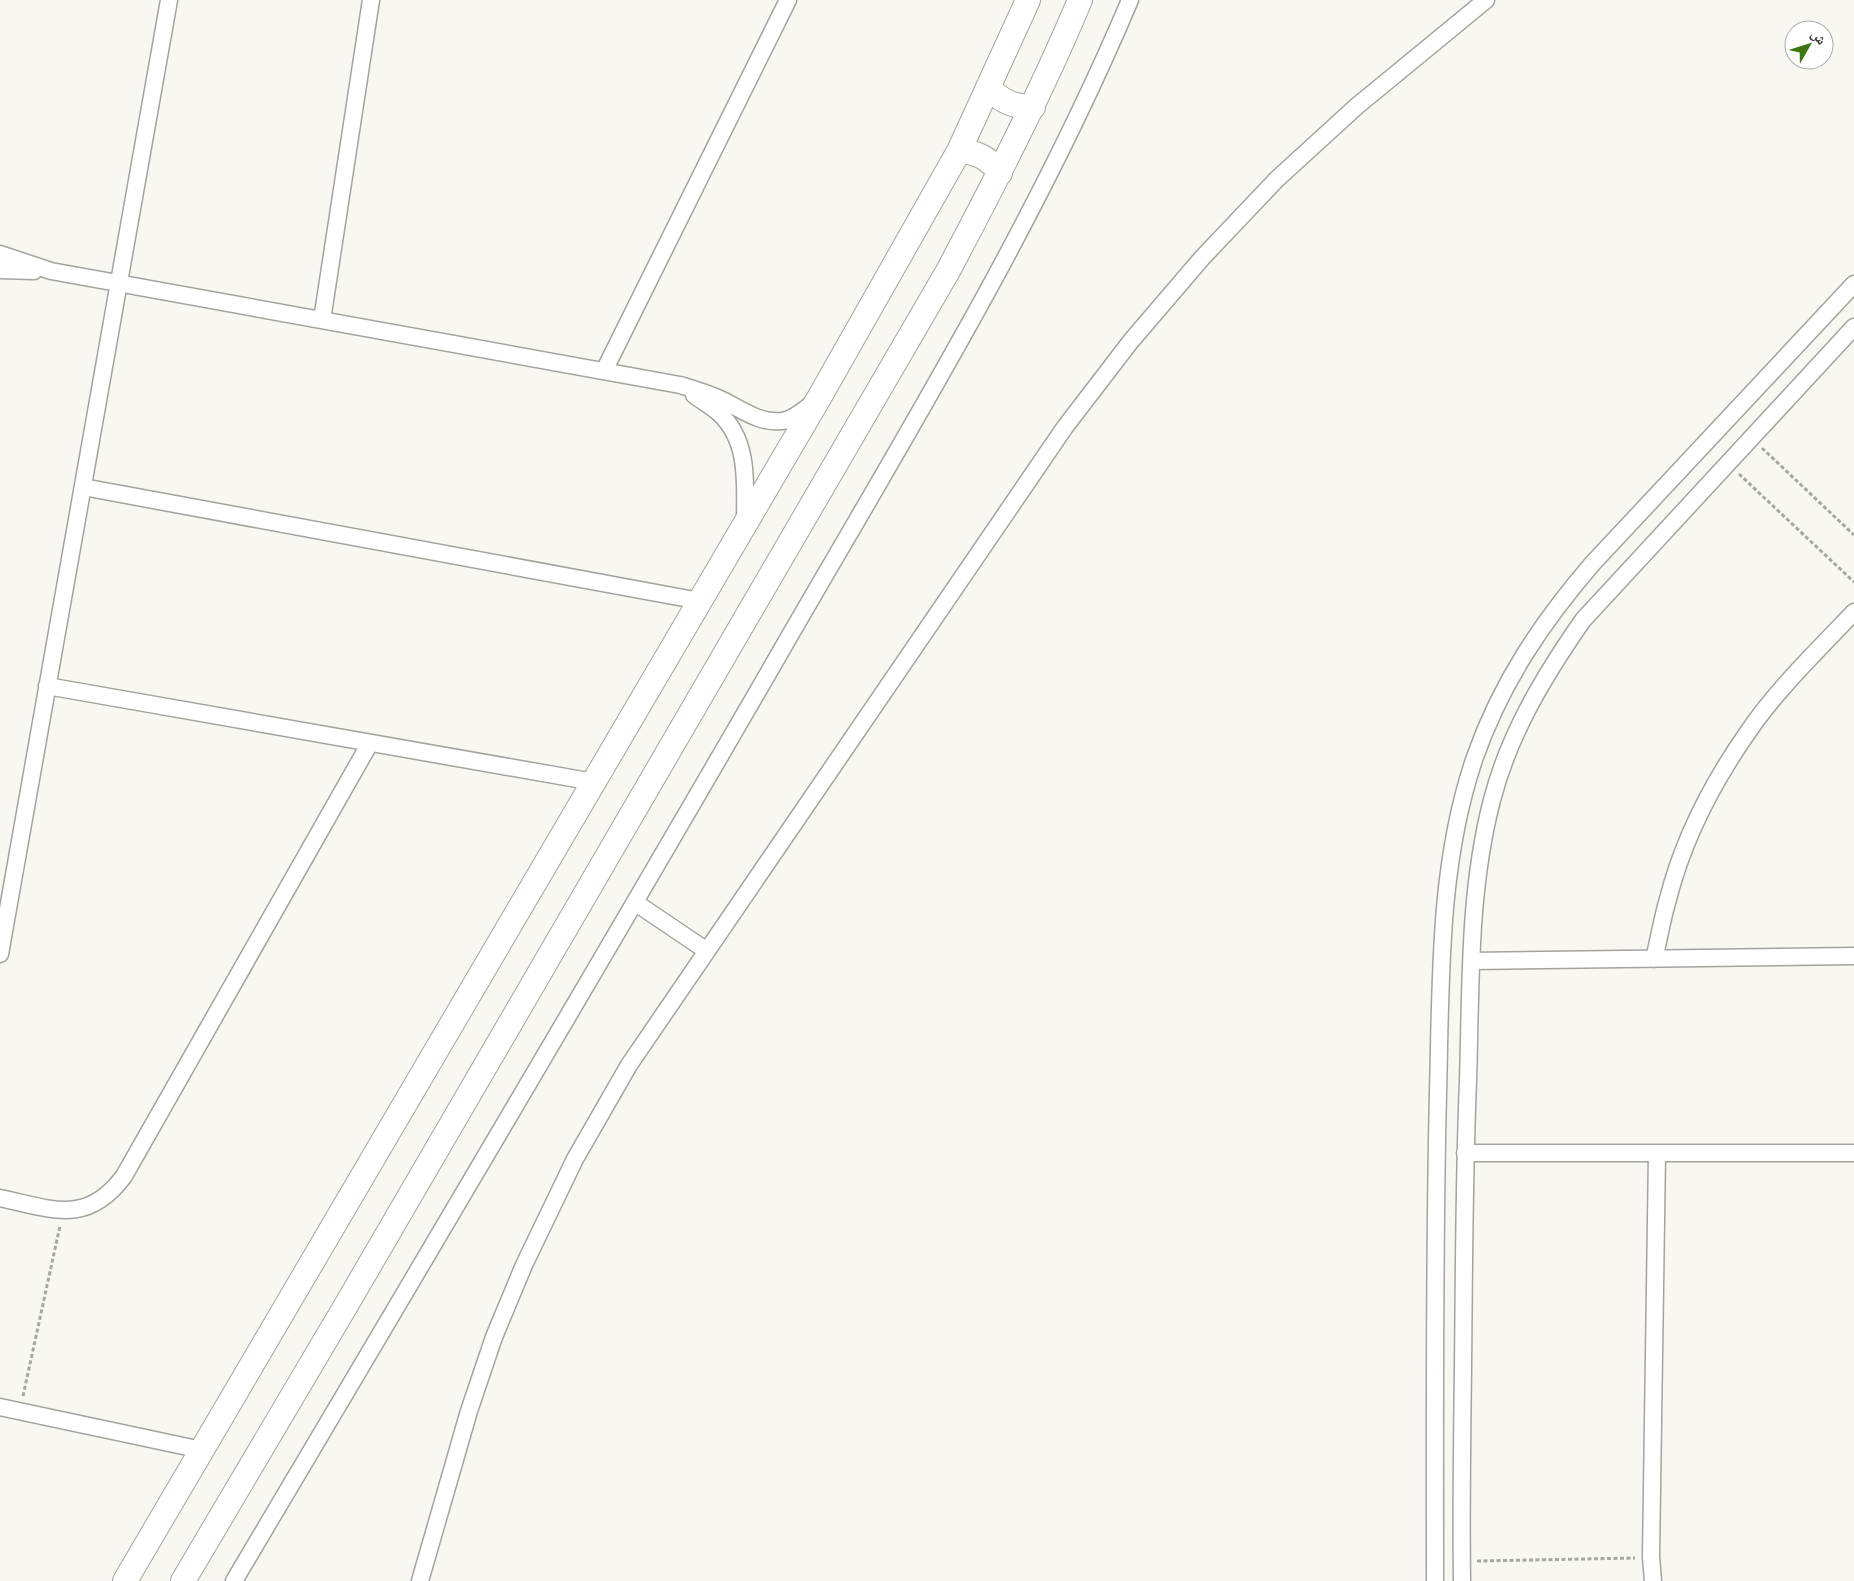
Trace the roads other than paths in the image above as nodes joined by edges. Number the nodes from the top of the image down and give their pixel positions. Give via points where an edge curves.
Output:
1 (169, 0) edge
2 (372, 0) edge
3 (788, 0) edge
4 (1028, 0) edge
5 (1080, 0) edge
6 (1130, 0) edge
7 (1486, 0) edge
8 (988, 87) junction
9 (1032, 107) junction
10 (959, 151) junction
11 (1000, 173) junction
12 (0, 254) edge
13 (0, 270) edge
14 (51, 271) junction
15 (118, 283) junction
16 (1854, 284) edge
17 (322, 320) junction
18 (1854, 327) edge
19 (604, 371) junction
20 (680, 385) junction
21 (819, 398) junction
22 (82, 487) junction
23 (745, 524) junction
24 (700, 601) junction
25 (1854, 612) edge
26 (47, 686) junction
27 (370, 743) junction
28 (594, 782) junction
29 (636, 903) junction
30 (706, 952) junction
31 (0, 954) edge
32 (1854, 956) edge
33 (1654, 959) junction
34 (1472, 961) junction
35 (1465, 1153) junction
36 (1657, 1153) junction
37 (1854, 1153) edge
38 (0, 1198) edge
39 (0, 1407) edge
40 (202, 1450) junction
41 (125, 1581) edge
42 (183, 1581) edge
43 (234, 1581) edge
44 (420, 1581) edge
45 (1435, 1581) edge
46 (1462, 1581) edge
47 (1653, 1581) edge

1 - 15 street
2 - 17 street
3 - 19 street
4 - 8 street
5 - 9 street
6 - 29 street via 1104,60 1009,252
7 - 30 street via 1357,106 1277,179 1131,340 1065,427
8 - 9 street via 1008,103
8 - 10 street
9 - 11 street
10 - 11 street via 982,156
10 - 21 street
11 - 42 street via 948,271
12 - 14 street
13 - 14 street
14 - 15 street
15 - 17 street
15 - 22 street
16 - 45 street via 1563,598 1512,673 1475,757 1453,845 1442,961 1436,1207
17 - 19 street
18 - 34 street via 1583,620 1554,661 1508,750 1492,798 1474,896
19 - 20 street
20 - 21 street via 718,398 768,422 784,421
20 - 23 street via 720,414 733,432 742,452 746,474
21 - 23 street
22 - 24 street
22 - 26 street
23 - 24 street
24 - 28 street
25 - 33 street via 1782,689 1749,731 1716,783 1688,839 1668,898
26 - 27 street
26 - 31 street
27 - 28 street
27 - 38 street via 124,1176 113,1190 99,1202 82,1209 63,1211
28 - 40 street
29 - 30 street
29 - 43 street
30 - 44 street via 619,1082 575,1160 524,1266 494,1338 469,1411
32 - 33 street
33 - 34 street
34 - 35 street
35 - 36 street
35 - 46 street
36 - 37 street
36 - 47 street
39 - 40 street
40 - 41 street

